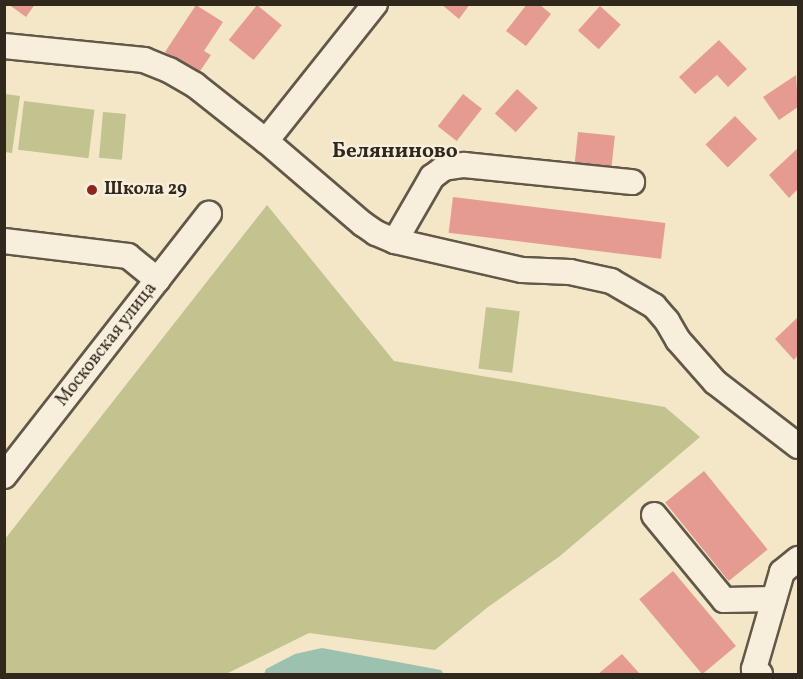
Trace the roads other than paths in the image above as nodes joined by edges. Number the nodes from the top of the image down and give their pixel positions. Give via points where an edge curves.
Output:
1 (375, 4) edge
2 (4, 46) edge
3 (266, 141) junction
4 (632, 182) dead end
5 (209, 214) dead end
6 (4, 241) edge
7 (395, 241) junction
8 (158, 280) junction
9 (798, 446) edge
10 (4, 476) edge
11 (654, 515) dead end
12 (798, 559) edge
13 (774, 598) junction
14 (760, 675) edge

1 - 3 street
2 - 3 street via 144,60 195,85
3 - 7 street via 363,224
4 - 7 street via 464,165 444,168 432,177
5 - 8 street, Московская улица
6 - 8 street via 128,256
7 - 9 street via 522,270 570,272 611,281 654,306 716,382
8 - 10 street, Московская улица
11 - 13 street via 724,600
12 - 13 street via 782,572
13 - 14 street via 754,669

